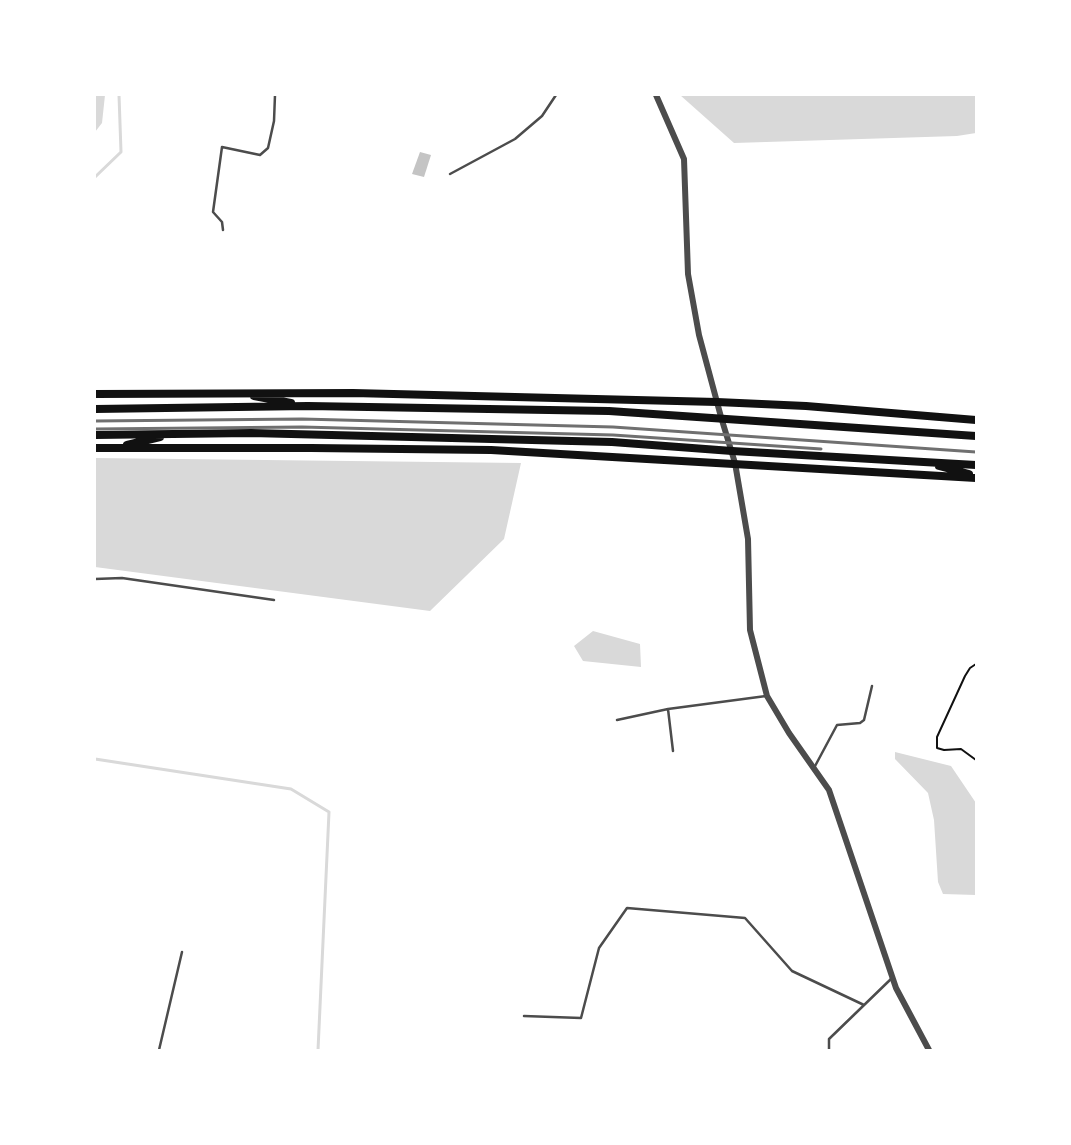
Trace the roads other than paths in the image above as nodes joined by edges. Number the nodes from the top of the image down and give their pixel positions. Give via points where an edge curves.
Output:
1 (275, 95) edge
2 (556, 95) edge
3 (656, 95) edge
4 (450, 174) dead end
5 (223, 230) dead end
6 (236, 392) junction
7 (95, 394) edge
8 (717, 402) junction
9 (308, 406) junction
10 (95, 409) edge
11 (720, 417) junction
12 (976, 420) edge
13 (174, 434) junction
14 (95, 435) edge
15 (976, 436) edge
16 (95, 448) edge
17 (113, 448) junction
18 (732, 451) junction
19 (925, 462) junction
20 (735, 463) junction
21 (976, 465) edge
22 (976, 477) edge
23 (95, 579) edge
24 (274, 600) dead end
25 (872, 686) dead end
26 (767, 696) junction
27 (668, 708) junction
28 (617, 720) dead end
29 (674, 751) dead end
30 (814, 768) junction
31 (182, 952) dead end
32 (892, 978) junction
33 (864, 1005) junction
34 (524, 1016) dead end
35 (159, 1050) edge
36 (829, 1050) edge
37 (929, 1050) edge

1 - 5 lane via 268,148 260,155 222,147 213,212 222,222
2 - 4 lane via 542,116 515,139
3 - 8 street via 684,159 688,274 699,335
6 - 7 main road
6 - 8 main road
6 - 9 main road
8 - 11 street
8 - 12 main road
9 - 10 main road
9 - 11 main road via 609,411
11 - 15 main road
11 - 18 street
13 - 14 main road
13 - 17 main road
13 - 18 main road via 612,442
16 - 17 main road
17 - 20 main road via 491,450
18 - 19 main road
18 - 20 street
19 - 21 main road
19 - 22 main road
20 - 22 main road
20 - 26 street via 748,539 750,630
23 - 24 lane via 122,578
25 - 30 lane via 864,720 837,725
26 - 27 lane
26 - 30 street
27 - 28 lane
27 - 29 lane
30 - 32 street via 829,790
31 - 35 lane
32 - 33 lane
32 - 37 street
33 - 34 lane via 792,972 746,918 626,908 599,948 581,1018
33 - 36 lane via 830,1039

